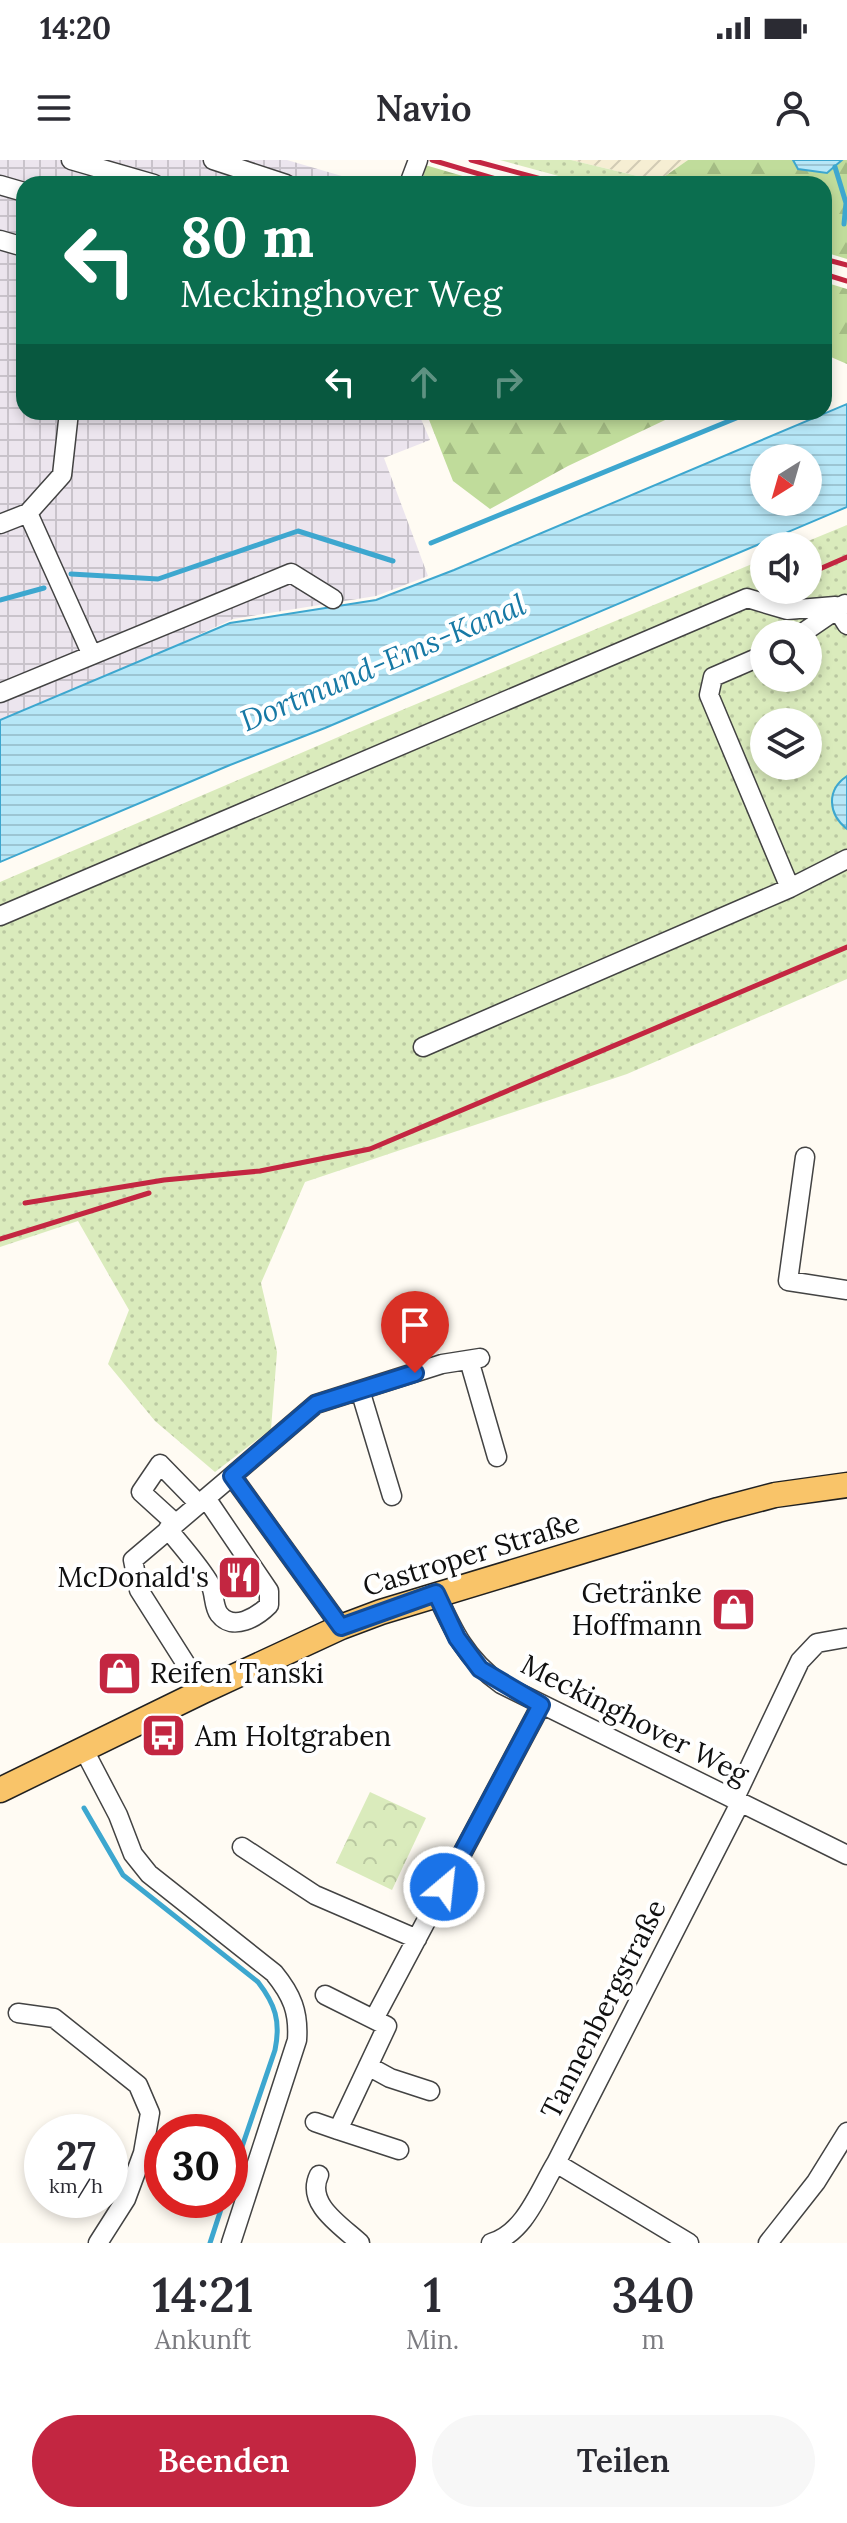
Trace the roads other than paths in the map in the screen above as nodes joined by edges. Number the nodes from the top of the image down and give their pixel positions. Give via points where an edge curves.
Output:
1 (71, 160) edge
2 (213, 160) edge
3 (126, 176) edge
4 (262, 176) edge
5 (68, 420) edge
6 (28, 513) junction
7 (0, 524) edge
8 (333, 599) dead end
9 (844, 612) edge
10 (822, 623) edge
11 (91, 653) junction
12 (750, 661) edge
13 (0, 693) edge
14 (847, 859) edge
15 (790, 888) junction
16 (0, 916) edge
17 (423, 1047) dead end
18 (805, 1157) dead end
19 (847, 1290) edge
20 (360, 1390) junction
21 (497, 1457) dead end
22 (232, 1476) junction
23 (847, 1485) edge
24 (392, 1496) dead end
25 (202, 1501) junction
26 (172, 1526) junction
27 (436, 1593) junction
28 (341, 1627) junction
29 (845, 1638) edge
30 (203, 1691) junction
31 (541, 1705) junction
32 (84, 1750) junction
33 (0, 1790) edge
34 (737, 1801) junction
35 (242, 1847) dead end
36 (847, 1855) edge
37 (417, 1939) junction
38 (325, 1995) dead end
39 (18, 2013) dead end
40 (374, 2019) junction
41 (368, 2066) junction
42 (430, 2091) dead end
43 (315, 2122) dead end
44 (338, 2130) junction
45 (847, 2132) edge
46 (399, 2150) dead end
47 (556, 2163) junction
48 (319, 2175) dead end
49 (505, 2241) edge
50 (98, 2243) edge
51 (231, 2243) edge
52 (360, 2243) edge
53 (689, 2243) edge
54 (768, 2243) edge

1 - 3 street
2 - 4 street
5 - 6 street via 62,475
6 - 7 street
6 - 11 street
8 - 11 street via 291,573
9 - 10 street
9 - 16 street via 835,606 787,610 747,598
11 - 13 street
12 - 15 street via 713,677 709,695
14 - 15 street
15 - 17 street
18 - 19 street via 788,1281
20 - 21 street via 474,1359
20 - 22 street via 316,1404
20 - 24 street
22 - 25 street
22 - 28 street
23 - 27 main road, Castroper Straße via 775,1495
25 - 26 street
25 - 26 street via 160,1464 141,1492
25 - 26 street via 269,1591 269,1605 260,1614 241,1622 219,1614 212,1587
26 - 30 street via 133,1560 139,1590
27 - 28 main road, Castroper Straße
27 - 31 street, Meckinghover Weg via 457,1638 480,1669
28 - 30 main road, Castroper Straße
29 - 34 street, Tannenbergstraße via 817,1643 800,1661
30 - 32 main road, Castroper Straße
31 - 34 street, Meckinghover Weg
31 - 37 street
32 - 33 main road, Castroper Straße
32 - 51 street via 133,1854 149,1874 274,1973 295,2005 297,2040
34 - 36 street, Meckinghover Weg
34 - 47 street, Tannenbergstraße
35 - 37 street via 315,1895
37 - 40 street
38 - 40 street
39 - 50 street via 54,2018 138,2085 150,2113 143,2153 126,2199
40 - 41 street via 387,2026
41 - 42 street
41 - 44 street
43 - 44 street
44 - 46 street
45 - 54 street
47 - 49 street, Tannenbergstraße
47 - 53 street
48 - 52 street via 315,2193 321,2205

